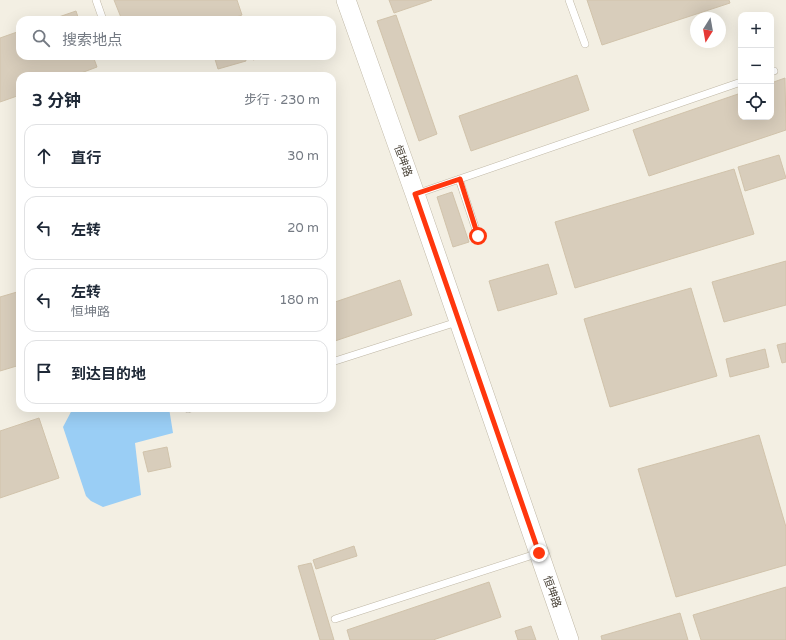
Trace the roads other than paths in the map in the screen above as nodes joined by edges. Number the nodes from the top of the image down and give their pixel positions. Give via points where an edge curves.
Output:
1 (96, 0) edge
2 (346, 0) edge
3 (569, 0) edge
4 (102, 16) edge
5 (585, 44) dead end
6 (738, 83) edge
7 (460, 179) junction
8 (415, 194) junction
9 (478, 236) dead end
10 (459, 321) junction
11 (336, 361) edge
12 (539, 553) junction
13 (335, 619) dead end
14 (569, 640) edge

1 - 4 lane
2 - 8 street, 恒坤路
3 - 5 lane
6 - 7 lane
7 - 8 lane
7 - 9 lane
8 - 10 street, 恒坤路
10 - 11 lane
10 - 12 street, 恒坤路
12 - 13 lane
12 - 14 street, 恒坤路

